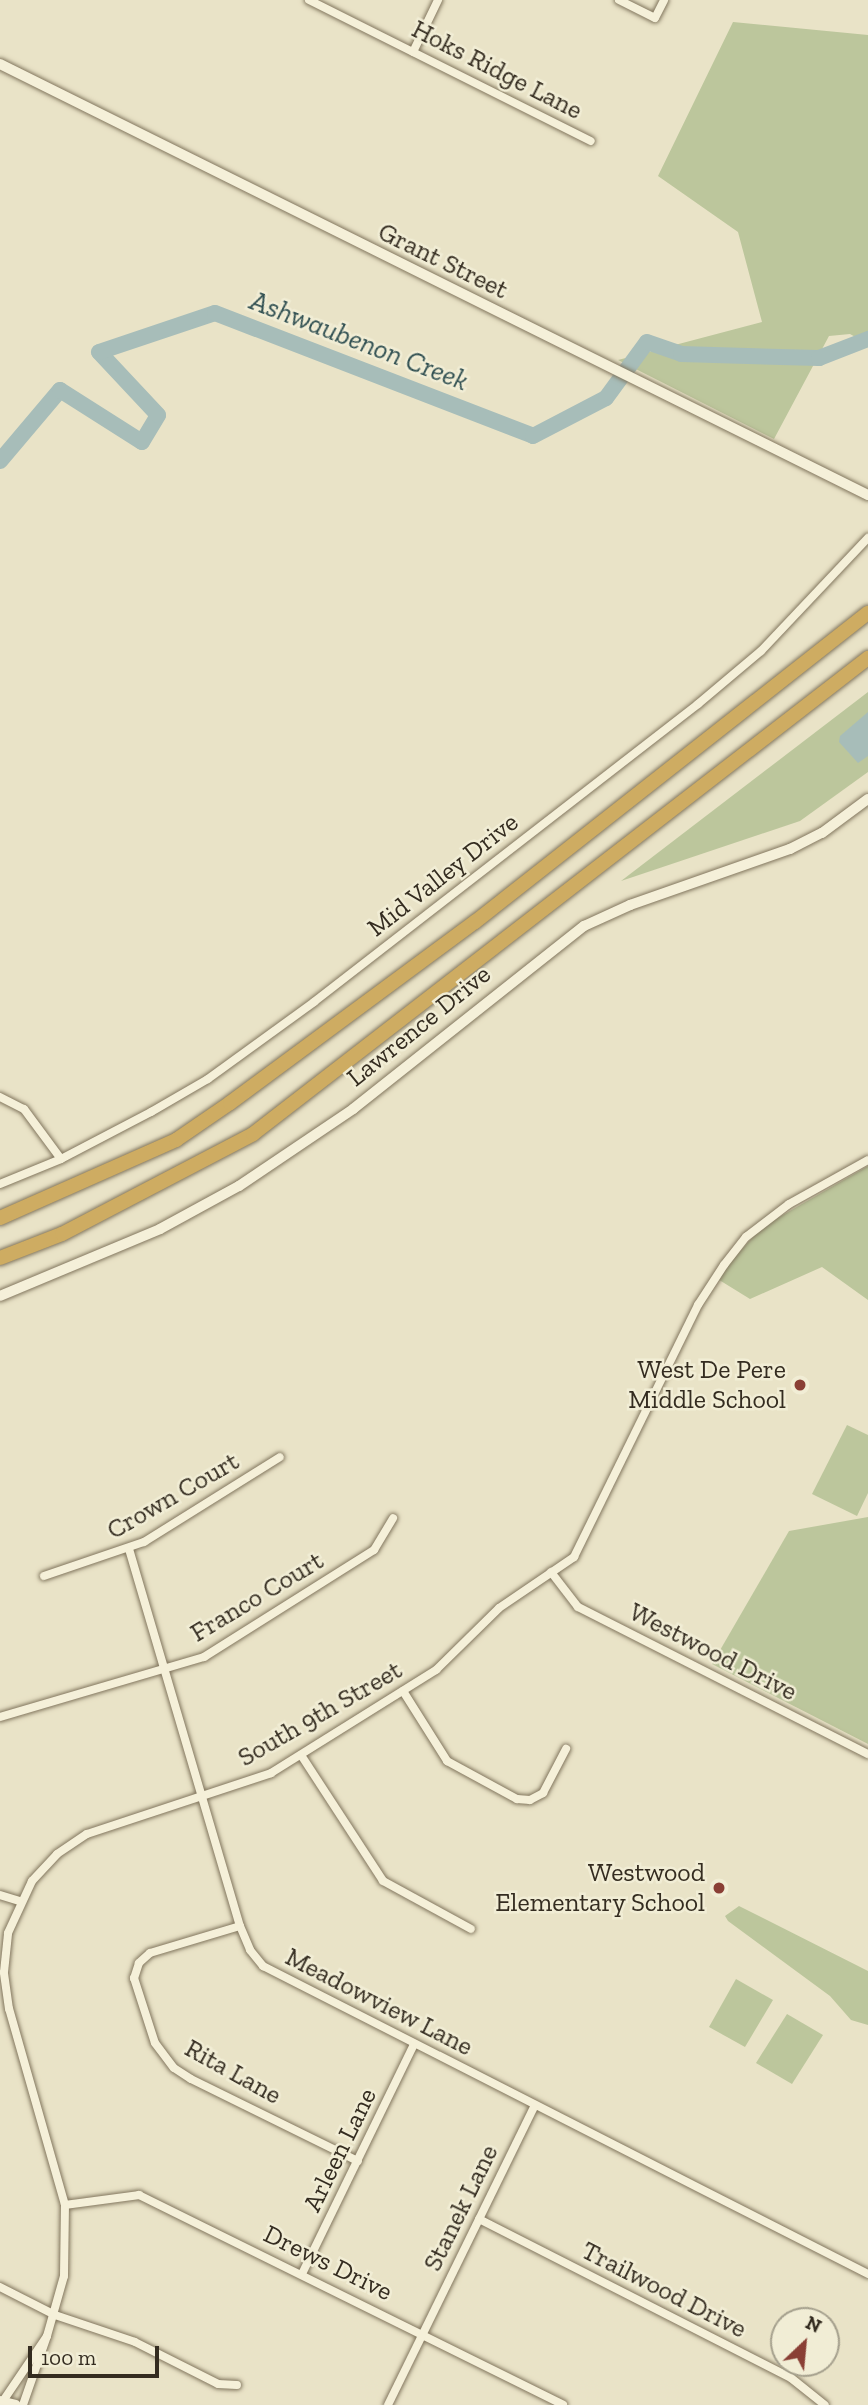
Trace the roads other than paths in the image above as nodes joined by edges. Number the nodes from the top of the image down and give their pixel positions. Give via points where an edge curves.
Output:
1 (309, 0) edge
2 (438, 0) edge
3 (620, 0) edge
4 (663, 0) edge
5 (413, 52) junction
6 (0, 64) edge
7 (591, 141) dead end
8 (868, 495) edge
9 (868, 538) edge
10 (868, 613) edge
11 (868, 658) edge
12 (868, 799) edge
13 (0, 1097) edge
14 (61, 1159) junction
15 (868, 1160) edge
16 (0, 1184) edge
17 (0, 1218) edge
18 (0, 1258) edge
19 (0, 1296) edge
20 (280, 1457) dead end
21 (393, 1518) dead end
22 (129, 1549) junction
23 (551, 1572) junction
24 (44, 1576) dead end
25 (164, 1668) junction
26 (403, 1690) junction
27 (0, 1717) edge
28 (566, 1749) dead end
29 (868, 1754) edge
30 (301, 1755) junction
31 (202, 1797) junction
32 (0, 1895) edge
33 (20, 1901) junction
34 (240, 1926) junction
35 (471, 1929) dead end
36 (414, 2044) junction
37 (535, 2105) junction
38 (358, 2161) junction
39 (65, 2205) junction
40 (479, 2219) junction
41 (302, 2274) junction
42 (868, 2274) edge
43 (0, 2287) edge
44 (55, 2315) junction
45 (423, 2334) junction
46 (47, 2336) junction
47 (237, 2385) dead end
48 (1, 2401) edge
49 (16, 2405) edge
50 (23, 2405) edge
51 (388, 2405) edge
52 (564, 2405) edge
53 (825, 2405) edge

1 - 5 street, Hoks Ridge Lane
2 - 5 street
3 - 4 street via 655,18
5 - 7 street, Hoks Ridge Lane
6 - 8 street, Grant Street
9 - 14 street, Mid Valley Drive via 761,651 719,687 314,1002 208,1079
10 - 17 highway via 454,938 241,1096 176,1140
11 - 18 highway via 253,1134 62,1234
12 - 19 main road, Lawrence Drive via 822,833 790,849 630,905 584,926 353,1109 239,1186 160,1230
13 - 14 street via 24,1109
14 - 16 street, Mid Valley Drive
15 - 23 street, South 9th Street via 789,1204 746,1237 724,1265 698,1306 580,1548
20 - 22 street, Crown Court
21 - 25 street, Franco Court via 374,1550 204,1657
22 - 24 street, Crown Court
22 - 25 street, Meadowview Lane
23 - 26 street, South 9th Street via 499,1608 453,1657
23 - 29 street, Westwood Drive via 579,1607
25 - 27 street, Franco Court
25 - 31 street, Meadowview Lane
26 - 28 street via 447,1761 517,1799 530,1800 543,1793
26 - 30 street, South 9th Street
30 - 31 street, South 9th Street via 251,1782
30 - 35 street via 383,1881
31 - 33 street, South 9th Street via 87,1834 44,1867
31 - 34 street, Meadowview Lane
32 - 33 street
33 - 39 street, South 9th Street via 5,1954 6,1991
34 - 36 street, Meadowview Lane via 263,1966
34 - 38 street, Rita Lane via 150,1954 139,1963 134,1978 155,2043 174,2068 191,2079
36 - 37 street, Meadowview Lane
36 - 38 street, Arleen Lane
37 - 40 street, Stanek Lane
37 - 42 street, Meadowview Lane
38 - 41 street, Arleen Lane
39 - 41 street, Drews Drive via 139,2195
39 - 44 street, South 9th Street via 67,2250
40 - 45 street, Stanek Lane
40 - 53 street, Trailwood Drive via 792,2378
41 - 45 street, Drews Drive
43 - 44 street
44 - 46 street, South 9th Street
44 - 47 street via 135,2342 218,2384
45 - 51 street, Stanek Lane
45 - 52 street, Drews Drive
46 - 48 street, South 9th Street
46 - 50 street, South 9th Street
48 - 49 main road

